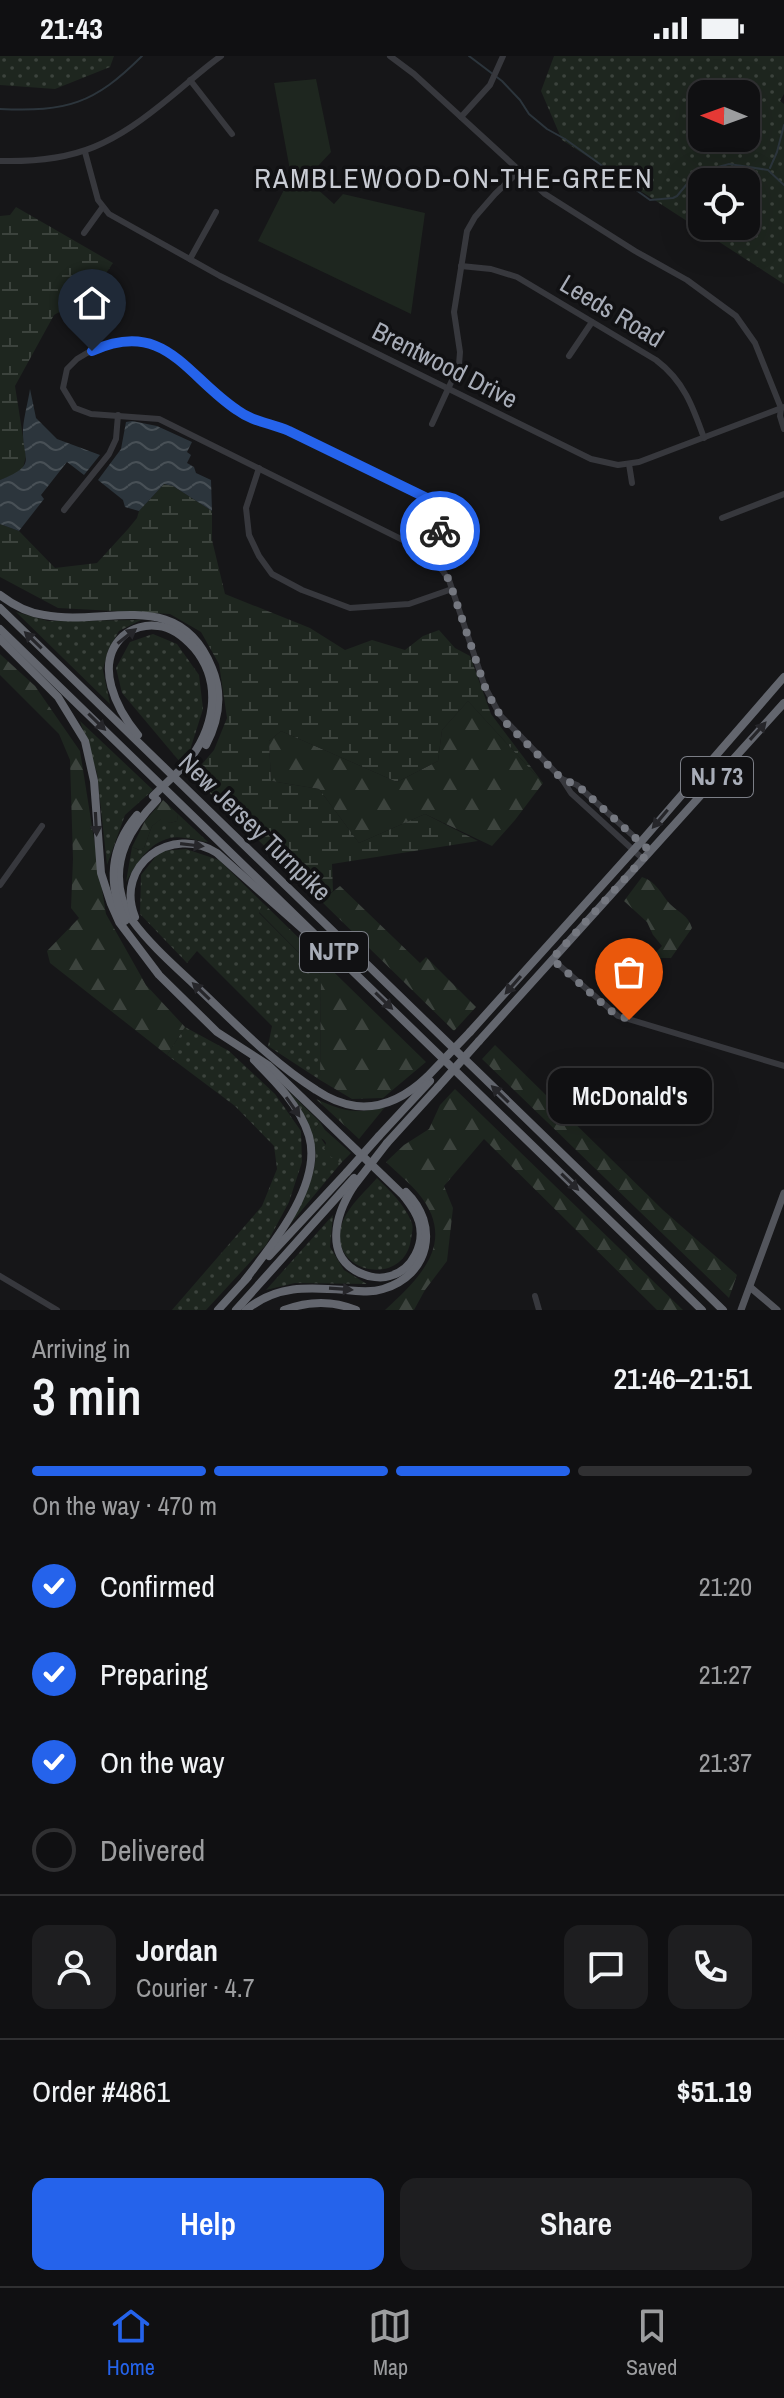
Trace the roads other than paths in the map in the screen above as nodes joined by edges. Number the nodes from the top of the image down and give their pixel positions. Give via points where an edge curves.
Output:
1 (221, 56) edge
2 (390, 56) edge
3 (503, 56) edge
4 (190, 80) junction
5 (461, 117) junction
6 (232, 134) dead end
7 (85, 152) junction
8 (0, 161) edge
9 (519, 171) junction
10 (102, 208) junction
11 (216, 212) dead end
12 (84, 233) dead end
13 (190, 259) junction
14 (461, 266) junction
15 (592, 322) junction
16 (569, 356) dead end
17 (449, 390) junction
18 (783, 408) edge
19 (118, 415) junction
20 (432, 424) dead end
21 (784, 429) edge
22 (704, 438) junction
23 (629, 464) junction
24 (259, 468) junction
25 (632, 483) dead end
26 (784, 494) edge
27 (64, 510) dead end
28 (722, 518) dead end
29 (428, 556) junction
30 (452, 589) junction
31 (0, 595) edge
32 (0, 608) edge
33 (0, 629) edge
34 (0, 639) edge
35 (784, 677) edge
36 (784, 703) edge
37 (186, 766) junction
38 (155, 798) junction
39 (210, 811) junction
40 (42, 826) dead end
41 (637, 846) junction
42 (646, 855) junction
43 (0, 885) edge
44 (145, 935) junction
45 (137, 946) junction
46 (336, 954) junction
47 (552, 959) junction
48 (252, 1039) junction
49 (242, 1048) junction
50 (784, 1066) edge
51 (429, 1078) junction
52 (352, 1179) junction
53 (784, 1193) edge
54 (0, 1276) edge
55 (245, 1280) junction
56 (750, 1287) junction
57 (535, 1296) dead end
58 (57, 1310) edge
59 (218, 1310) edge
60 (236, 1310) edge
61 (246, 1310) edge
62 (284, 1310) edge
63 (356, 1310) edge
64 (539, 1310) edge
65 (702, 1310) edge
66 (723, 1310) edge
67 (741, 1310) edge
68 (777, 1310) edge

1 - 4 street
2 - 5 street
3 - 5 street via 490,85
4 - 6 street
4 - 7 street via 126,132
5 - 9 street
7 - 8 street
7 - 10 street
9 - 14 street via 470,224
9 - 18 street via 554,200 687,280 736,316 755,343
10 - 12 street
10 - 13 street, Brentwood Drive
11 - 13 street
13 - 17 street, Brentwood Drive
14 - 15 street, Leeds Road via 510,274
14 - 17 street via 454,312 460,360
15 - 16 street
15 - 22 street, Leeds Road via 669,371 688,395
17 - 20 street
17 - 23 street, Brentwood Drive via 591,459
18 - 21 street
18 - 22 street, Brentwood Drive
19 - 24 street via 159,419
19 - 27 street via 109,454
19 - 29 street via 75,408 63,388 67,369 87,353 115,342 148,344 172,353 238,411 431,500 441,518
22 - 23 street, Brentwood Drive
23 - 25 street
24 - 29 street
24 - 30 street via 246,508 249,535 272,574 350,608 409,604
26 - 28 street
29 - 30 street
30 - 41 street via 485,687 504,721
31 - 37 highway via 46,616 144,615 187,633 211,664 219,697 214,729
39 -> 32 highway, New Jersey Turnpike / NJTP
33 -> 46 highway, New Jersey Turnpike / NJTP
34 -> 45 highway via 58,697 85,741 93,771 104,885 119,922
35 -> 41 highway, NJ 73
42 -> 36 highway, NJ 73
37 - 38 highway, bridge
39 -> 37 highway via 135,732 117,702 109,660 121,638 136,628 157,626 178,633 208,671 210,723
38 - 44 highway via 125,843 119,866 124,906
38 - 45 highway via 125,830 113,864 117,903
66 -> 39 highway, New Jersey Turnpike / NJTP
40 - 43 street
41 - 42 street
41 -> 51 highway, NJ 73, bridge
42 - 47 highway, NJ 73
44 -> 46 highway via 131,906 136,872 158,849 188,842 221,856
48 -> 44 highway
45 - 49 highway via 207,1023
46 -> 65 highway, New Jersey Turnpike / NJTP
47 - 50 street via 622,1018
47 - 52 highway, NJ 73, bridge
48 - 51 highway via 308,1085 347,1104 370,1106 392,1100
61 -> 48 highway via 296,1287 384,1289 419,1261 427,1232 415,1200
49 - 52 highway via 268,1065 413,1208 419,1249 392,1276 363,1275 339,1252 336,1223
49 -> 55 highway via 301,1118 312,1155 291,1213
51 - 52 highway, NJ 73, bridge via 379,1136
52 - 55 highway, NJ 73
52 - 60 highway, NJ 73
53 - 56 main road
54 - 58 street
55 - 59 highway, NJ 73
56 - 67 main road
56 - 68 main road
57 - 64 street
62 - 63 highway via 322,1302

